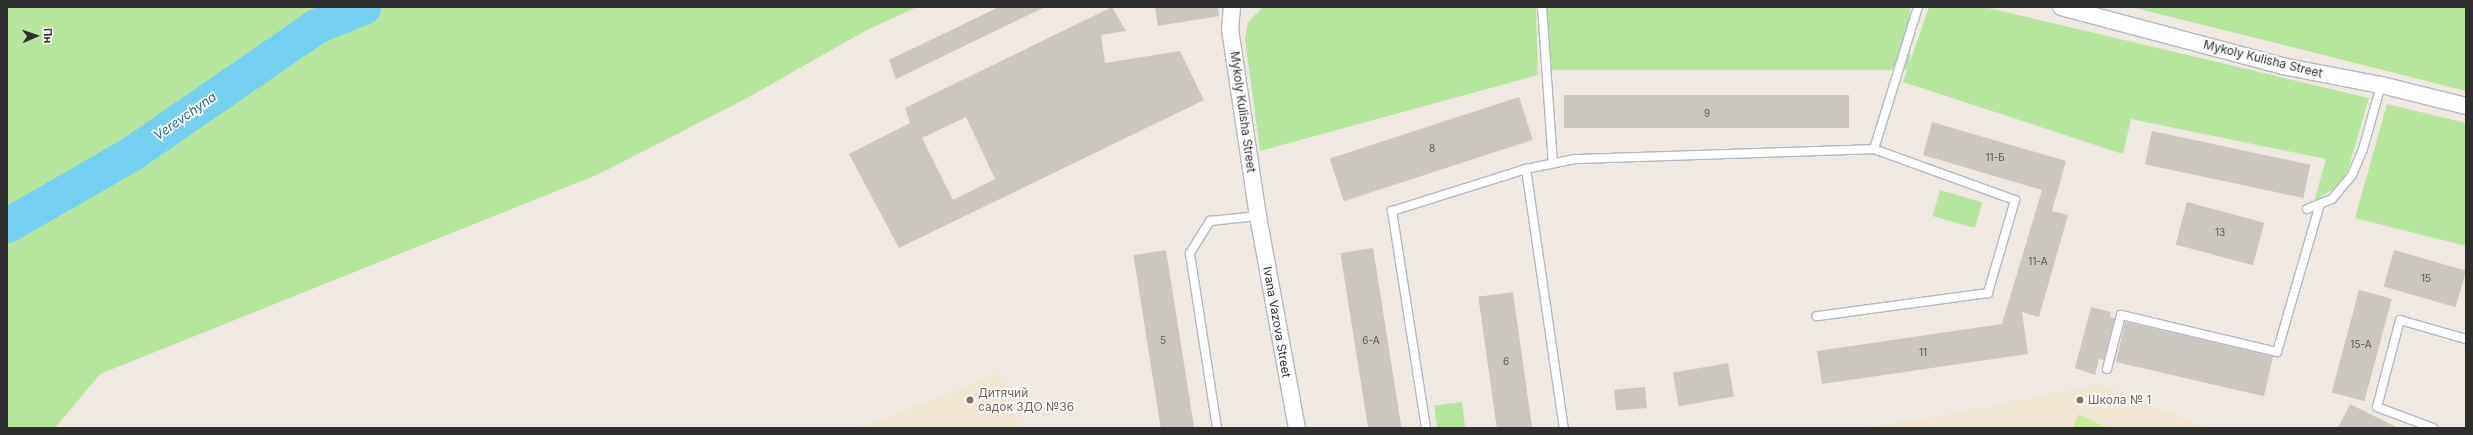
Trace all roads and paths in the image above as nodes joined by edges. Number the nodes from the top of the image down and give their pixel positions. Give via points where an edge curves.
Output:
1 (1232, 7) edge
2 (1542, 7) edge
3 (1918, 7) edge
4 (2061, 7) edge
5 (2381, 85) junction
6 (2466, 106) edge
7 (1874, 149) junction
8 (1553, 163) junction
9 (1526, 168) junction
10 (2319, 207) junction
11 (2307, 209) dead end
12 (1258, 216) junction
13 (1817, 316) dead end
14 (2466, 339) edge
15 (2107, 370) dead end
16 (1217, 428) edge
17 (1297, 428) edge
18 (1426, 428) edge
19 (1564, 428) edge
20 (2432, 428) edge

1 - 12 street, Mykoly Kulisha Street via 1230,29
2 - 8 lane
3 - 7 lane
4 - 5 street, Mykoly Kulisha Street via 2282,66
5 - 6 street, Mykoly Kulisha Street
5 - 10 lane via 2363,149 2352,175 2342,190
7 - 8 lane via 1575,159
7 - 13 lane via 2015,200 1988,293
8 - 9 lane
9 - 18 lane via 1392,211
9 - 19 lane
10 - 11 lane
10 - 15 lane via 2277,352 2121,315
12 - 16 lane via 1210,221 1190,253
12 - 17 street, Ivana Vazova Street
14 - 20 lane via 2400,320 2377,407

